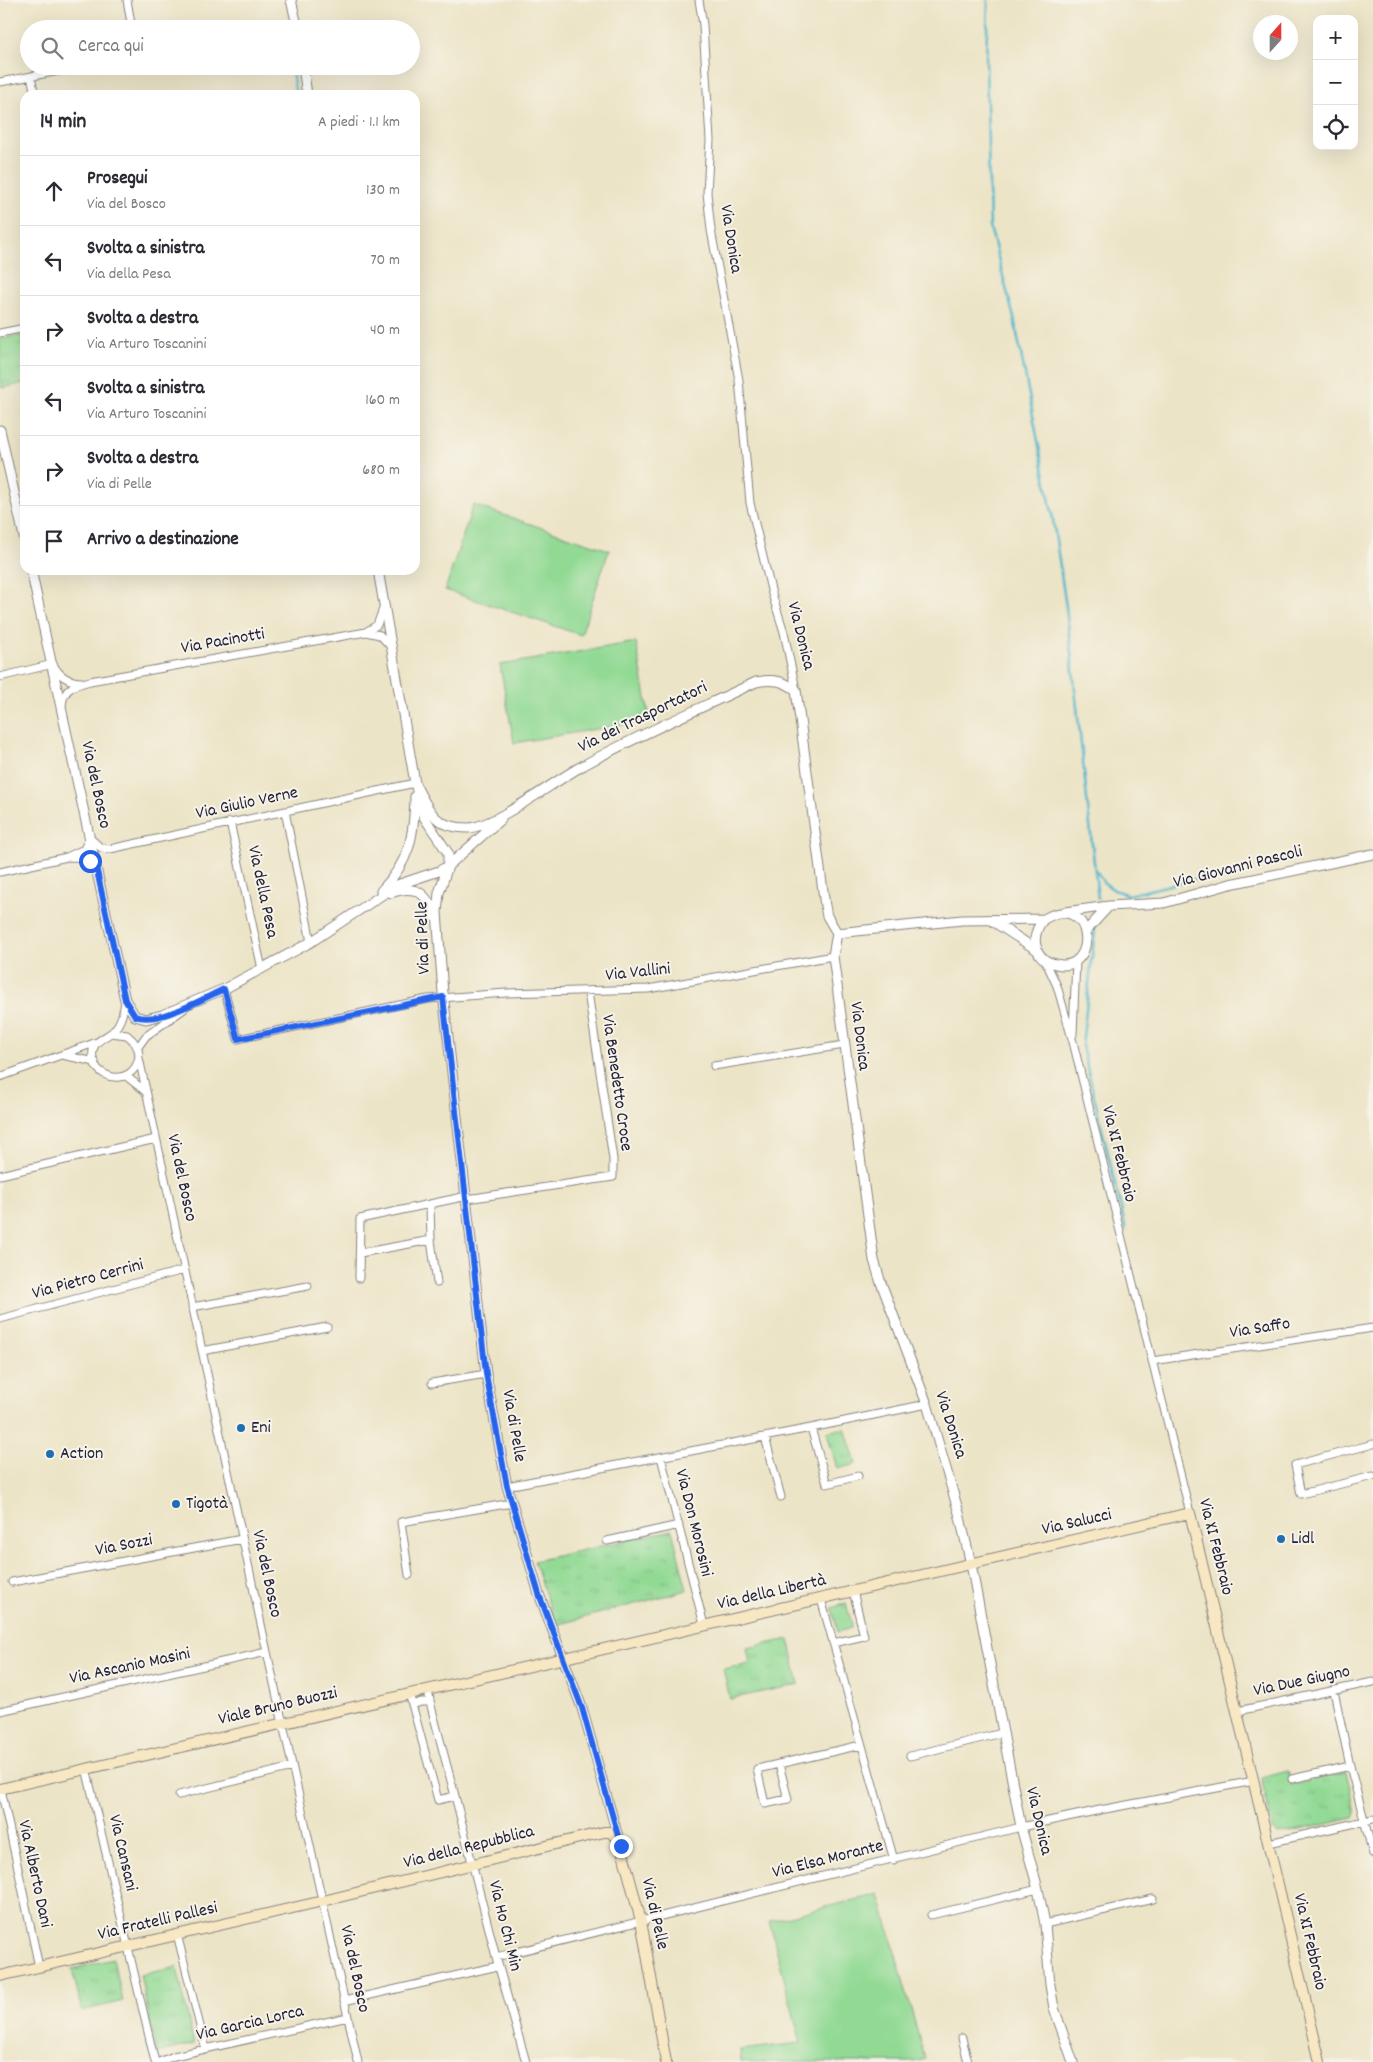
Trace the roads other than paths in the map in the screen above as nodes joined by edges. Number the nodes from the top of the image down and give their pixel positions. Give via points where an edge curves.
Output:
1 (126, 0) edge
2 (291, 0) edge
3 (699, 0) edge
4 (130, 20) edge
5 (294, 20) edge
6 (37, 75) edge
7 (305, 75) edge
8 (32, 76) junction
9 (0, 82) edge
10 (34, 90) edge
11 (307, 90) edge
12 (20, 329) edge
13 (0, 333) edge
14 (0, 430) edge
15 (20, 518) edge
16 (32, 575) edge
17 (379, 575) edge
18 (384, 595) junction
19 (362, 632) junction
20 (52, 664) junction
21 (394, 664) junction
22 (0, 677) edge
23 (90, 681) junction
24 (796, 690) junction
25 (62, 710) junction
26 (415, 784) junction
27 (285, 810) junction
28 (510, 810) junction
29 (230, 822) junction
30 (90, 836) junction
31 (1373, 854) edge
32 (67, 857) junction
33 (448, 866) junction
34 (97, 871) junction
35 (0, 872) edge
36 (368, 904) junction
37 (1109, 906) junction
38 (1060, 913) junction
39 (1044, 919) junction
40 (991, 920) junction
41 (1086, 931) junction
42 (438, 932) junction
43 (837, 933) junction
44 (311, 942) junction
45 (1037, 950) junction
46 (833, 956) junction
47 (1045, 960) junction
48 (1076, 960) junction
49 (262, 970) junction
50 (224, 989) junction
51 (588, 992) junction
52 (443, 997) junction
53 (125, 1000) junction
54 (193, 1004) junction
55 (112, 1032) junction
56 (97, 1042) junction
57 (1073, 1042) junction
58 (844, 1045) junction
59 (138, 1047) junction
60 (59, 1055) junction
61 (139, 1058) junction
62 (95, 1062) junction
63 (714, 1066) dead end
64 (0, 1076) edge
65 (126, 1076) junction
66 (146, 1092) junction
67 (156, 1139) junction
68 (0, 1175) edge
69 (467, 1198) junction
70 (430, 1205) junction
71 (431, 1240) junction
72 (360, 1253) junction
73 (184, 1270) junction
74 (359, 1278) dead end
75 (436, 1283) dead end
76 (308, 1286) dead end
77 (192, 1307) junction
78 (0, 1319) edge
79 (327, 1327) dead end
80 (1373, 1328) edge
81 (202, 1350) junction
82 (1152, 1361) junction
83 (486, 1374) junction
84 (432, 1383) dead end
85 (927, 1404) junction
86 (811, 1428) junction
87 (765, 1437) junction
88 (1373, 1444) edge
89 (661, 1457) junction
90 (858, 1476) dead end
91 (1373, 1476) edge
92 (507, 1486) junction
93 (781, 1497) dead end
94 (512, 1503) junction
95 (1190, 1513) junction
96 (679, 1525) junction
97 (242, 1539) junction
98 (607, 1541) dead end
99 (971, 1564) junction
100 (409, 1575) dead end
101 (12, 1582) dead end
102 (853, 1591) junction
103 (821, 1599) junction
104 (704, 1625) junction
105 (833, 1643) junction
106 (267, 1652) junction
107 (580, 1654) junction
108 (564, 1658) junction
109 (568, 1671) junction
110 (1373, 1682) edge
111 (428, 1689) junction
112 (1334, 1691) junction
113 (409, 1694) junction
114 (430, 1702) junction
115 (412, 1705) junction
116 (0, 1711) edge
117 (1238, 1711) junction
118 (282, 1724) junction
119 (1002, 1733) junction
120 (862, 1745) junction
121 (910, 1756) dead end
122 (779, 1764) junction
123 (1350, 1766) junction
124 (292, 1767) junction
125 (86, 1768) junction
126 (1292, 1779) dead end
127 (1254, 1781) junction
128 (0, 1789) edge
129 (179, 1795) dead end
130 (456, 1796) junction
131 (1373, 1819) edge
132 (1365, 1820) junction
133 (1021, 1827) junction
134 (1269, 1843) junction
135 (620, 1844) junction
136 (1373, 1854) edge
137 (894, 1860) junction
138 (473, 1863) junction
139 (1038, 1889) junction
140 (1153, 1900) dead end
141 (323, 1901) junction
142 (931, 1915) dead end
143 (641, 1921) junction
144 (1045, 1924) junction
145 (177, 1934) junction
146 (128, 1946) junction
147 (496, 1957) junction
148 (498, 1966) junction
149 (38, 1967) junction
150 (0, 1976) edge
151 (344, 2001) junction
152 (348, 2017) junction
153 (962, 2038) dead end
154 (206, 2050) junction
155 (157, 2062) edge
156 (358, 2062) edge
157 (526, 2062) edge
158 (666, 2062) edge
159 (968, 2062) edge
160 (1073, 2062) edge
161 (1320, 2062) edge

1 - 4 street
2 - 5 street
3 - 24 street, Via Donica via 710,140 707,193 711,230 739,380 750,503
6 - 8 street
7 - 11 street
8 - 9 street
8 - 10 street
12 - 13 street
14 - 15 street
16 - 20 street, Via del Bosco
17 - 18 street
18 - 19 street, Via Pacinotti via 380,621 372,629
18 - 21 street
19 - 21 street, Via Pacinotti via 376,633 384,638
19 - 23 street, Via Pacinotti
20 - 22 street
20 - 23 street, Via Pacinotti via 66,679
20 - 25 street, Via del Bosco
21 - 26 street
23 - 25 street, Via Pacinotti via 67,690
24 - 28 street, Via dei Trasportatori via 781,681 756,682 584,765
24 - 43 street, Via Donica via 825,906
25 - 30 street, Via del Bosco
26 - 27 street, Via Giulio Verne
26 - 28 street, Via dei Trasportatori via 430,815 452,826 470,828 481,825
26 - 33 street via 424,817 446,848
26 - 36 street via 414,818 403,864
27 - 29 street, Via Giulio Verne
27 - 44 street
28 - 33 street, Via dei Trasportatori
29 - 30 street, Via Giulio Verne via 110,849 101,848
29 - 49 street, Via della Pesa
30 - 32 street via 84,849
30 - 34 street, Via del Bosco
31 - 37 street, Via Giovanni Pascoli via 1230,884 1164,903
32 - 34 street via 90,861
32 - 35 street
33 - 36 street, Via della Pesa via 397,885
33 - 42 street, Via di Pelle via 439,893
34 - 53 street, Via del Bosco
36 - 42 street, Via della Pesa via 393,892 416,890 431,906
36 - 44 street, Via della Pesa
37 - 38 street, Via Giovanni Pascoli
37 - 41 street
38 - 39 street, Via Giovanni Pascoli
38 - 41 street via 1076,917
39 - 40 street, Via Giovanni Pascoli
39 - 45 street via 1036,932
40 - 43 street, Via Giovanni Pascoli
40 - 45 street
41 - 48 street via 1086,946
42 - 52 street, Via di Pelle
43 - 46 street, Via Donica
44 - 49 street, Via della Pesa
45 - 47 street
46 - 51 street, Via Vallini via 648,989
46 - 58 street, Via Donica
47 - 48 street via 1058,965
47 - 57 street, Via XI Febbraio via 1057,986
48 - 57 street, Via XI Febbraio
49 - 50 street, Via della Pesa
50 - 52 street, Via Vallini via 238,1039
50 - 54 street, Via della Pesa
51 - 52 street, Via Vallini
51 - 69 street, Via Benedetto Croce via 613,1177
52 - 69 street, Via di Pelle
53 - 54 street, Via della Pesa via 135,1016 146,1019
53 - 55 street, Via del Bosco via 120,1022
54 - 59 street, Via della Pesa via 146,1036
55 - 56 street
55 - 59 street via 127,1035
56 - 60 street
56 - 62 street via 93,1054
57 - 82 street, Via XI Febbraio
58 - 63 street
58 - 85 street, Via Donica via 874,1260
59 - 61 street, Via del Bosco
60 - 62 street
60 - 64 street
61 - 65 street via 133,1071
61 - 66 street, Via del Bosco
62 - 65 street via 107,1076
65 - 66 street
66 - 67 street, Via del Bosco
67 - 68 street
67 - 73 street, Via del Bosco
69 - 70 street
69 - 83 street, Via di Pelle
70 - 71 street
70 - 72 street via 360,1219
71 - 72 street
71 - 75 street
72 - 74 street
73 - 77 street, Via del Bosco
73 - 78 street, Via Pietro Cerrini
76 - 77 street
77 - 81 street, Via del Bosco
79 - 81 street
80 - 82 street, Via Saffo
81 - 97 street, Via del Bosco
82 - 95 street, Via XI Febbraio
83 - 84 street
83 - 92 street, Via di Pelle
85 - 86 street
85 - 99 street, Via Donica
86 - 87 street
86 - 90 street via 827,1484
87 - 89 street
87 - 93 street
88 - 91 street via 1295,1465 1302,1494
89 - 92 street
89 - 96 street, Via Don Morosini
92 - 94 street, Via di Pelle
94 - 100 street via 401,1522
94 - 108 street, Via di Pelle via 539,1594
95 - 99 main road, Via Salucci
95 - 117 main road, Via XI Febbraio
96 - 98 street
96 - 104 street, Via Don Morosini
97 - 101 street, Via Sozzi
97 - 106 street, Via del Bosco
99 - 102 main road, Via della Libertà
99 - 119 street, Via Donica
102 - 103 main road, Via della Libertà
102 - 105 street via 864,1636
103 - 104 main road, Via della Libertà
103 - 105 street
104 - 107 main road, Via della Libertà
105 - 120 street
106 - 116 street, Via Ascanio Masini
106 - 118 street, Via del Bosco
107 - 108 main road, Via della Libertà
107 - 109 street via 574,1658
108 - 109 street, Via di Pelle
108 - 111 main road, Viale Bruno Buozzi
109 - 135 street, Via di Pelle
110 - 112 street, Via Due Giugno
111 - 113 main road, Viale Bruno Buozzi
111 - 114 street, Via Ho Chi Min
112 - 117 street, Via Due Giugno
112 - 123 street
113 - 115 street
113 - 118 main road, Viale Bruno Buozzi
114 - 115 street
114 - 130 street, Via Ho Chi Min
115 - 130 street via 438,1800
117 - 127 main road, Via XI Febbraio
118 - 124 street, Via del Bosco
118 - 125 main road, Viale Bruno Buozzi
119 - 121 street
119 - 133 street, Via Donica
120 - 122 street
120 - 137 street
122 - 122 street via 788,1799 765,1804 757,1769
123 - 126 street
123 - 132 street
124 - 129 street
124 - 141 street, Via del Bosco
125 - 128 main road, Viale Bruno Buozzi
125 - 146 street, Via Cansani
127 - 133 street, Via Elsa Morante
127 - 134 main road, Via XI Febbraio
128 - 149 street, Via Alberto Dani
130 - 138 street, Via Ho Chi Min
131 - 132 street
132 - 134 street
132 - 136 street
133 - 137 street, Via Elsa Morante
133 - 139 street, Via Donica
134 - 161 main road, Via XI Febbraio
135 - 138 main road, Via della Repubblica via 610,1832 604,1832
135 - 143 main road, Via di Pelle
137 - 143 street, Via Elsa Morante
138 - 141 main road, Via della Repubblica
138 - 147 street, Via Ho Chi Min
139 - 142 street
139 - 144 street, Via Donica
140 - 144 street
141 - 145 main road, Via Fratelli Pallesi
141 - 151 street, Via del Bosco
143 - 147 street, Via Elsa Morante
143 - 158 main road, Via di Pelle
144 - 160 street, Via Donica via 1054,2008
145 - 146 main road, Via Fratelli Pallesi
145 - 154 street
146 - 149 main road, Via Fratelli Pallesi
146 - 155 street, Via Cansani
147 - 148 street, Via Ho Chi Min
148 - 151 street
148 - 157 street, Via Ho Chi Min
149 - 150 main road, Via Fratelli Pallesi
151 - 152 street, Via del Bosco
152 - 154 street, Via Garcia Lorca
152 - 156 street, Via del Bosco
153 - 159 street
154 - 155 street, Via Garcia Lorca

